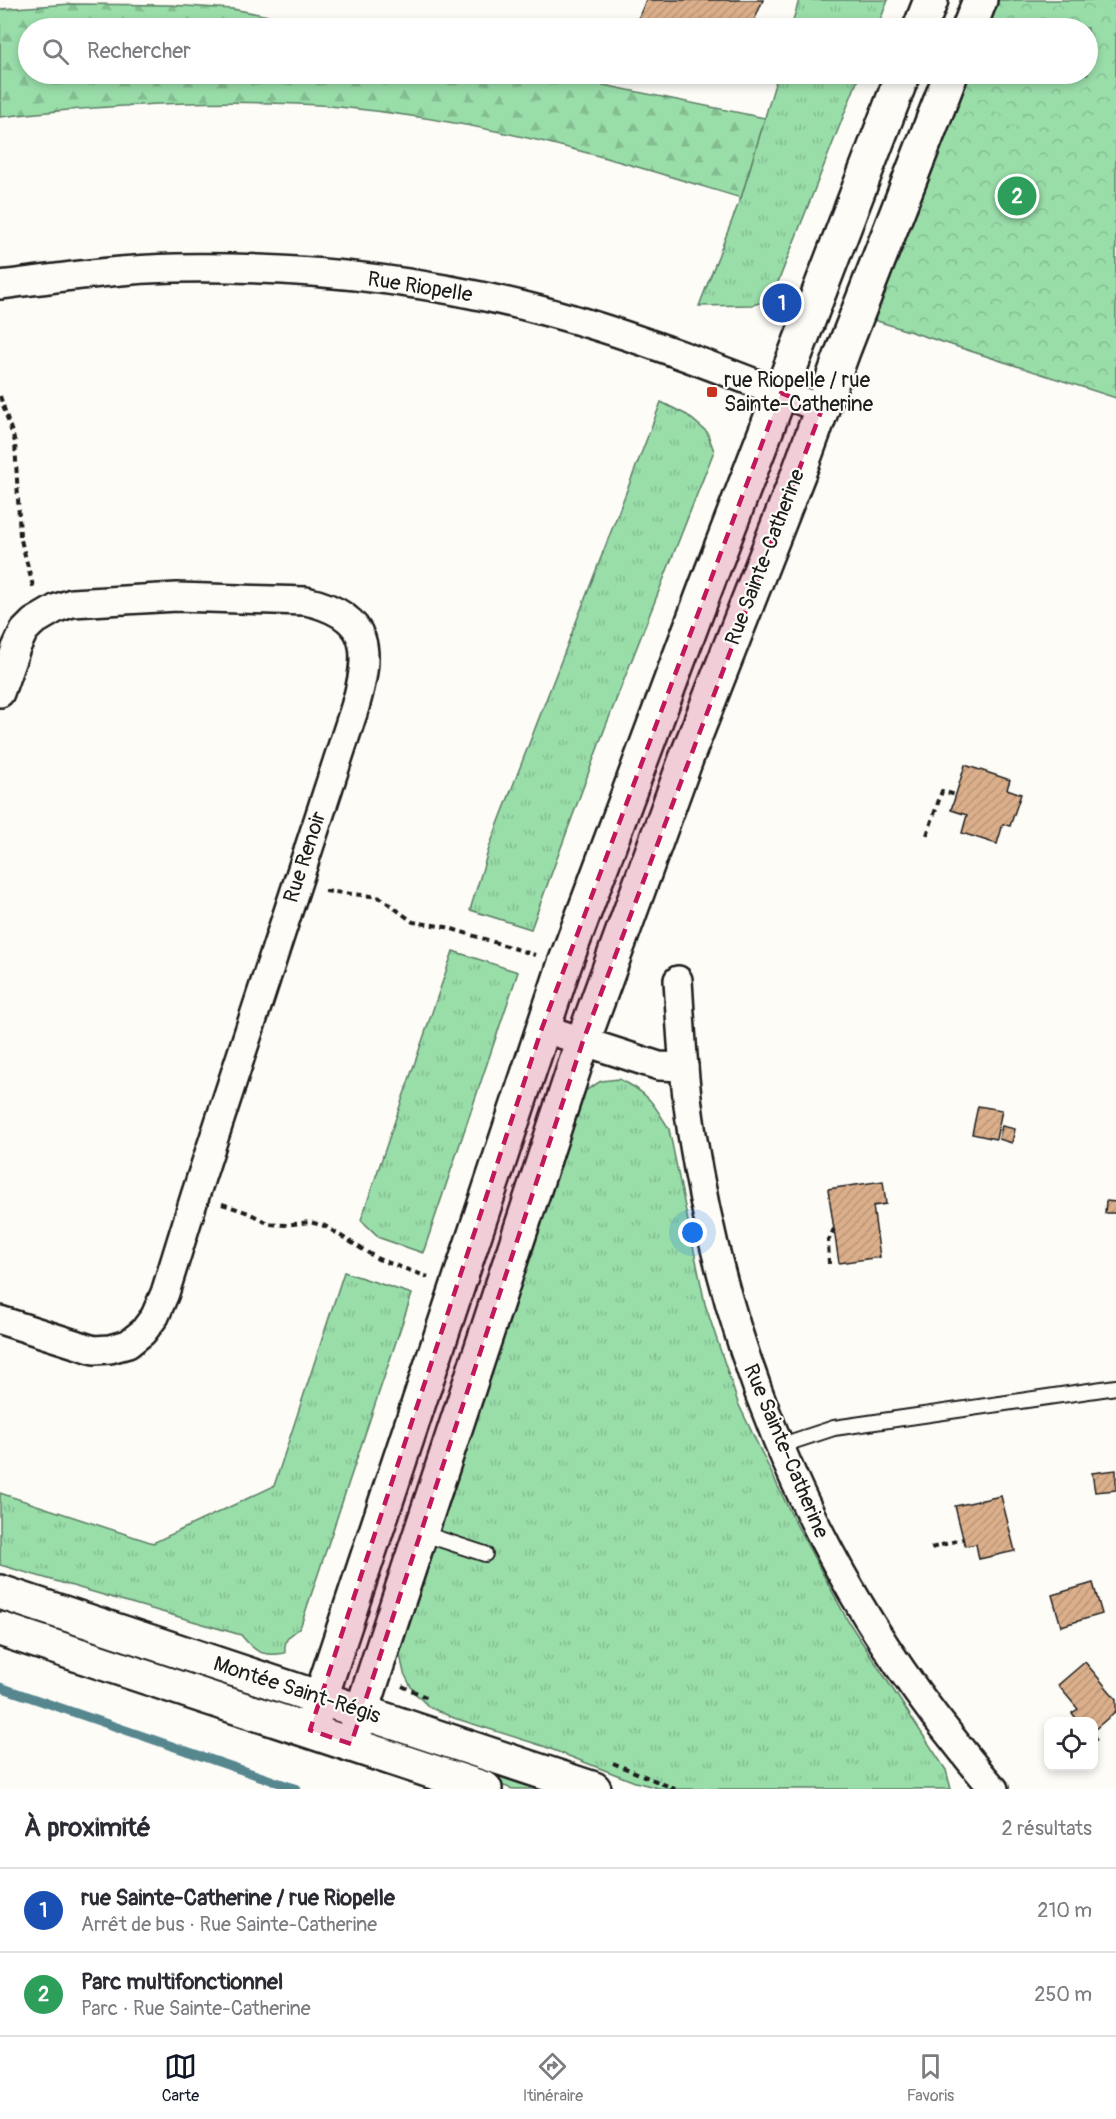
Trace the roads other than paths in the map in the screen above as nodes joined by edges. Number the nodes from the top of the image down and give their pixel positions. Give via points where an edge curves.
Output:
1 (931, 0) edge
2 (980, 0) edge
3 (924, 18) edge
4 (973, 18) edge
5 (899, 84) edge
6 (947, 84) edge
7 (0, 285) edge
8 (781, 393) junction
9 (822, 409) junction
10 (0, 693) edge
11 (678, 980) dead end
12 (542, 1028) junction
13 (583, 1041) junction
14 (684, 1068) junction
15 (0, 1320) edge
16 (1116, 1387) edge
17 (779, 1446) junction
18 (421, 1533) junction
19 (485, 1554) dead end
20 (0, 1592) edge
21 (0, 1629) edge
22 (321, 1698) junction
23 (362, 1712) junction
24 (310, 1730) junction
25 (351, 1744) junction
26 (485, 1789) edge
27 (594, 1789) edge
28 (994, 1789) edge

1 - 3 street
2 - 4 street
5 - 8 street, Rue Sainte-Catherine
6 - 9 street, Rue Sainte-Catherine
7 - 8 street, Rue Riopelle via 176,268 267,269 389,281 487,297 579,321
8 - 9 street, Rue Riopelle
8 - 12 street, Rue Sainte-Catherine
9 - 13 street, Rue Sainte-Catherine via 686,759
10 - 15 street, Rue Renoir via 24,631 44,614 72,603 177,597 306,601 324,605 349,620 364,647 365,663 355,706 155,1316 128,1344 94,1350
11 - 14 street, Rue Sainte-Catherine
12 - 13 street
12 - 22 street, Rue Sainte-Catherine
13 - 14 street via 659,1066
13 - 18 street, Rue Sainte-Catherine
14 - 17 street, Rue Sainte-Catherine via 693,1142 716,1258 735,1326
16 - 17 lane via 834,1428
17 - 28 street, Rue Sainte-Catherine via 833,1561 877,1634 907,1679
18 - 19 lane
18 - 23 street, Rue Sainte-Catherine
20 - 22 street, Montée Saint-Régis
21 - 24 street, Montée Saint-Régis
22 - 23 street, Montée Saint-Régis
22 - 24 street, Rue Sainte-Catherine
23 - 25 street, Rue Sainte-Catherine
23 - 27 street, Montée Saint-Régis
24 - 25 street, Montée Saint-Régis
25 - 26 street, Montée Saint-Régis

